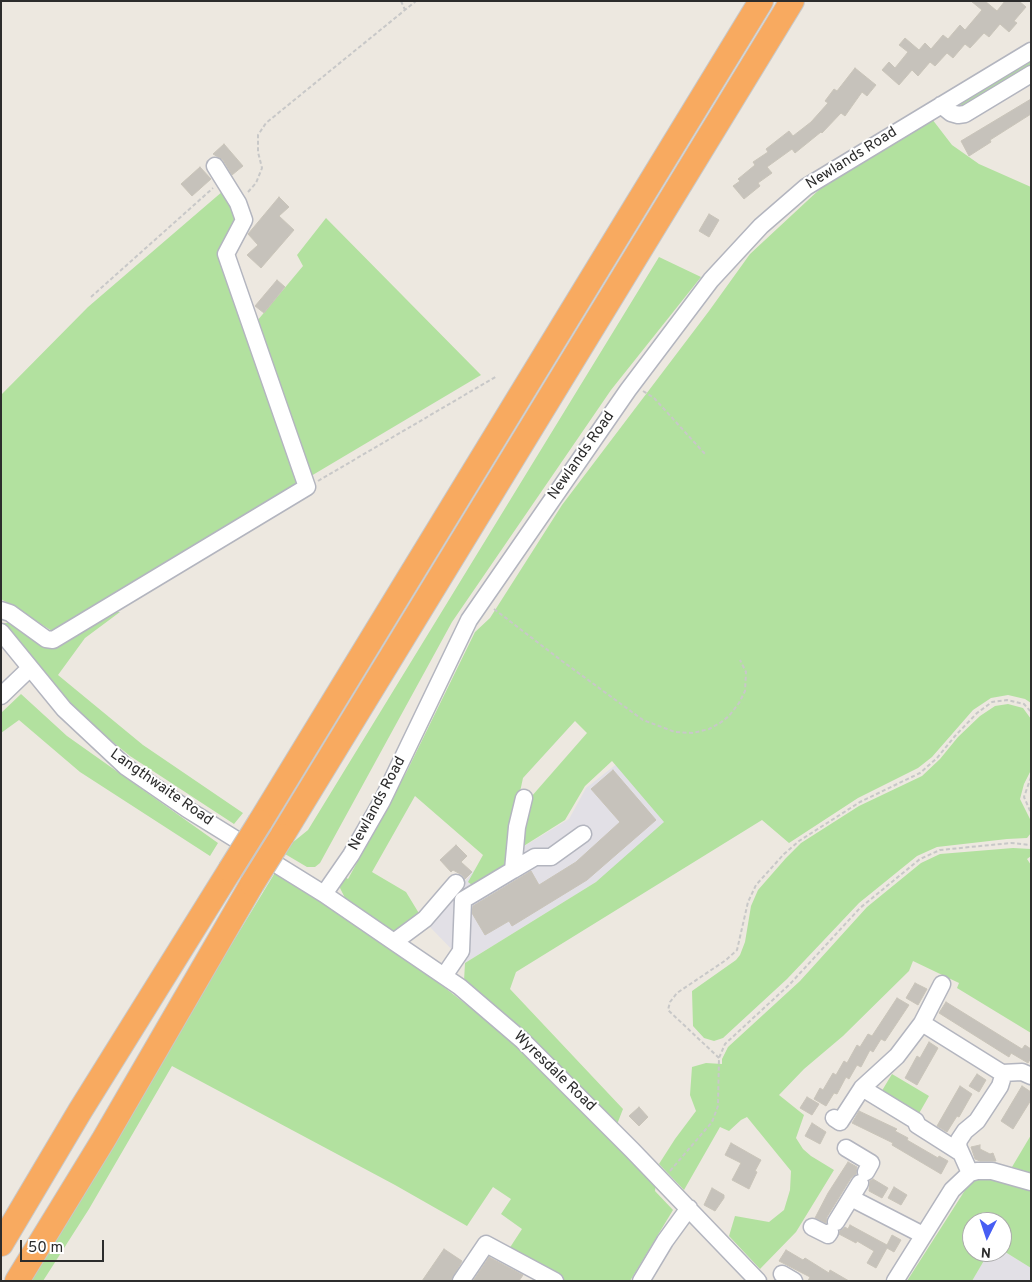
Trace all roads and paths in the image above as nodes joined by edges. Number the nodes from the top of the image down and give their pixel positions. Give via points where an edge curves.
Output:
1 (401, 1) edge
2 (416, 1) edge
3 (761, 1) edge
4 (792, 1) edge
5 (405, 10) junction
6 (1031, 50) edge
7 (1031, 74) edge
8 (941, 105) junction
9 (219, 173) joint
10 (238, 203) junction
11 (91, 297) dead end
12 (497, 376) dead end
13 (632, 384) junction
14 (705, 454) dead end
15 (307, 487) junction
16 (483, 600) junction
17 (1, 610) edge
18 (1, 632) edge
19 (740, 660) dead end
20 (29, 669) junction
21 (1, 696) edge
22 (1031, 712) edge
23 (1031, 777) edge
24 (524, 798) dead end
25 (1031, 813) edge
26 (583, 834) dead end
27 (1031, 845) edge
28 (513, 870) junction
29 (456, 883) dead end
30 (324, 894) junction
31 (394, 942) junction
32 (444, 976) junction
33 (942, 984) dead end
34 (922, 1023) junction
35 (719, 1058) junction
36 (1002, 1073) junction
37 (1031, 1076) edge
38 (862, 1088) junction
39 (834, 1118) dead end
40 (846, 1148) dead end
41 (961, 1153) junction
42 (970, 1173) junction
43 (662, 1180) junction
44 (1031, 1182) edge
45 (849, 1201) junction
46 (689, 1208) junction
47 (812, 1226) dead end
48 (923, 1235) junction
49 (1, 1244) edge
50 (18, 1281) edge
51 (461, 1281) edge
52 (555, 1281) edge
53 (641, 1281) edge
54 (758, 1281) edge
55 (895, 1281) edge

1 - 5 path
2 - 5 path
3 - 49 highway, bridge
4 - 50 highway, bridge via 252,884
5 - 10 path via 266,124 258,135 262,168 256,183
6 - 8 street, Newlands Road
7 - 8 street via 965,114 951,113
8 - 13 street, Newlands Road via 806,187 761,226 711,280
9 - 10 street
9 - 11 path
10 - 15 street via 244,220 226,254
12 - 15 path
13 - 14 path via 654,398
13 - 16 street, Newlands Road
15 - 17 street via 53,640 46,640
16 - 19 path via 643,720 676,732 693,733 708,729 729,716 744,691 746,672
16 - 30 street, Newlands Road via 469,620 382,800
18 - 20 street, Langthwaite Road
20 - 21 street
20 - 30 street, Langthwaite Road via 64,709 126,768
22 - 35 path via 1024,704 1008,700 992,702 977,713 920,773 860,802 799,841 756,885 748,902 737,950 677,993 668,1010
23 - 25 path via 1024,797
24 - 28 street via 516,827
26 - 28 street via 551,857 535,857
27 - 35 path via 1011,843 962,847 940,850 920,859 860,908 790,984 725,1044
28 - 32 street via 463,900 461,951
29 - 31 street via 425,919
30 - 31 street, Wyresdale Road
31 - 32 street, Wyresdale Road
32 - 43 street, Wyresdale Road via 523,1041
33 - 34 street
34 - 36 street
34 - 38 street via 897,1056
35 - 43 path via 718,1106 712,1122
36 - 37 street via 1022,1072
36 - 41 street via 1000,1086 978,1121 959,1140
38 - 39 street via 840,1122
38 - 41 street
40 - 45 street via 871,1163
41 - 42 street
42 - 44 street via 992,1171
42 - 48 street via 952,1190
43 - 46 street, Wyresdale Road
45 - 47 street via 828,1235
45 - 48 street
46 - 53 street
46 - 54 street, Wyresdale Road
48 - 55 street
51 - 52 street via 486,1244

